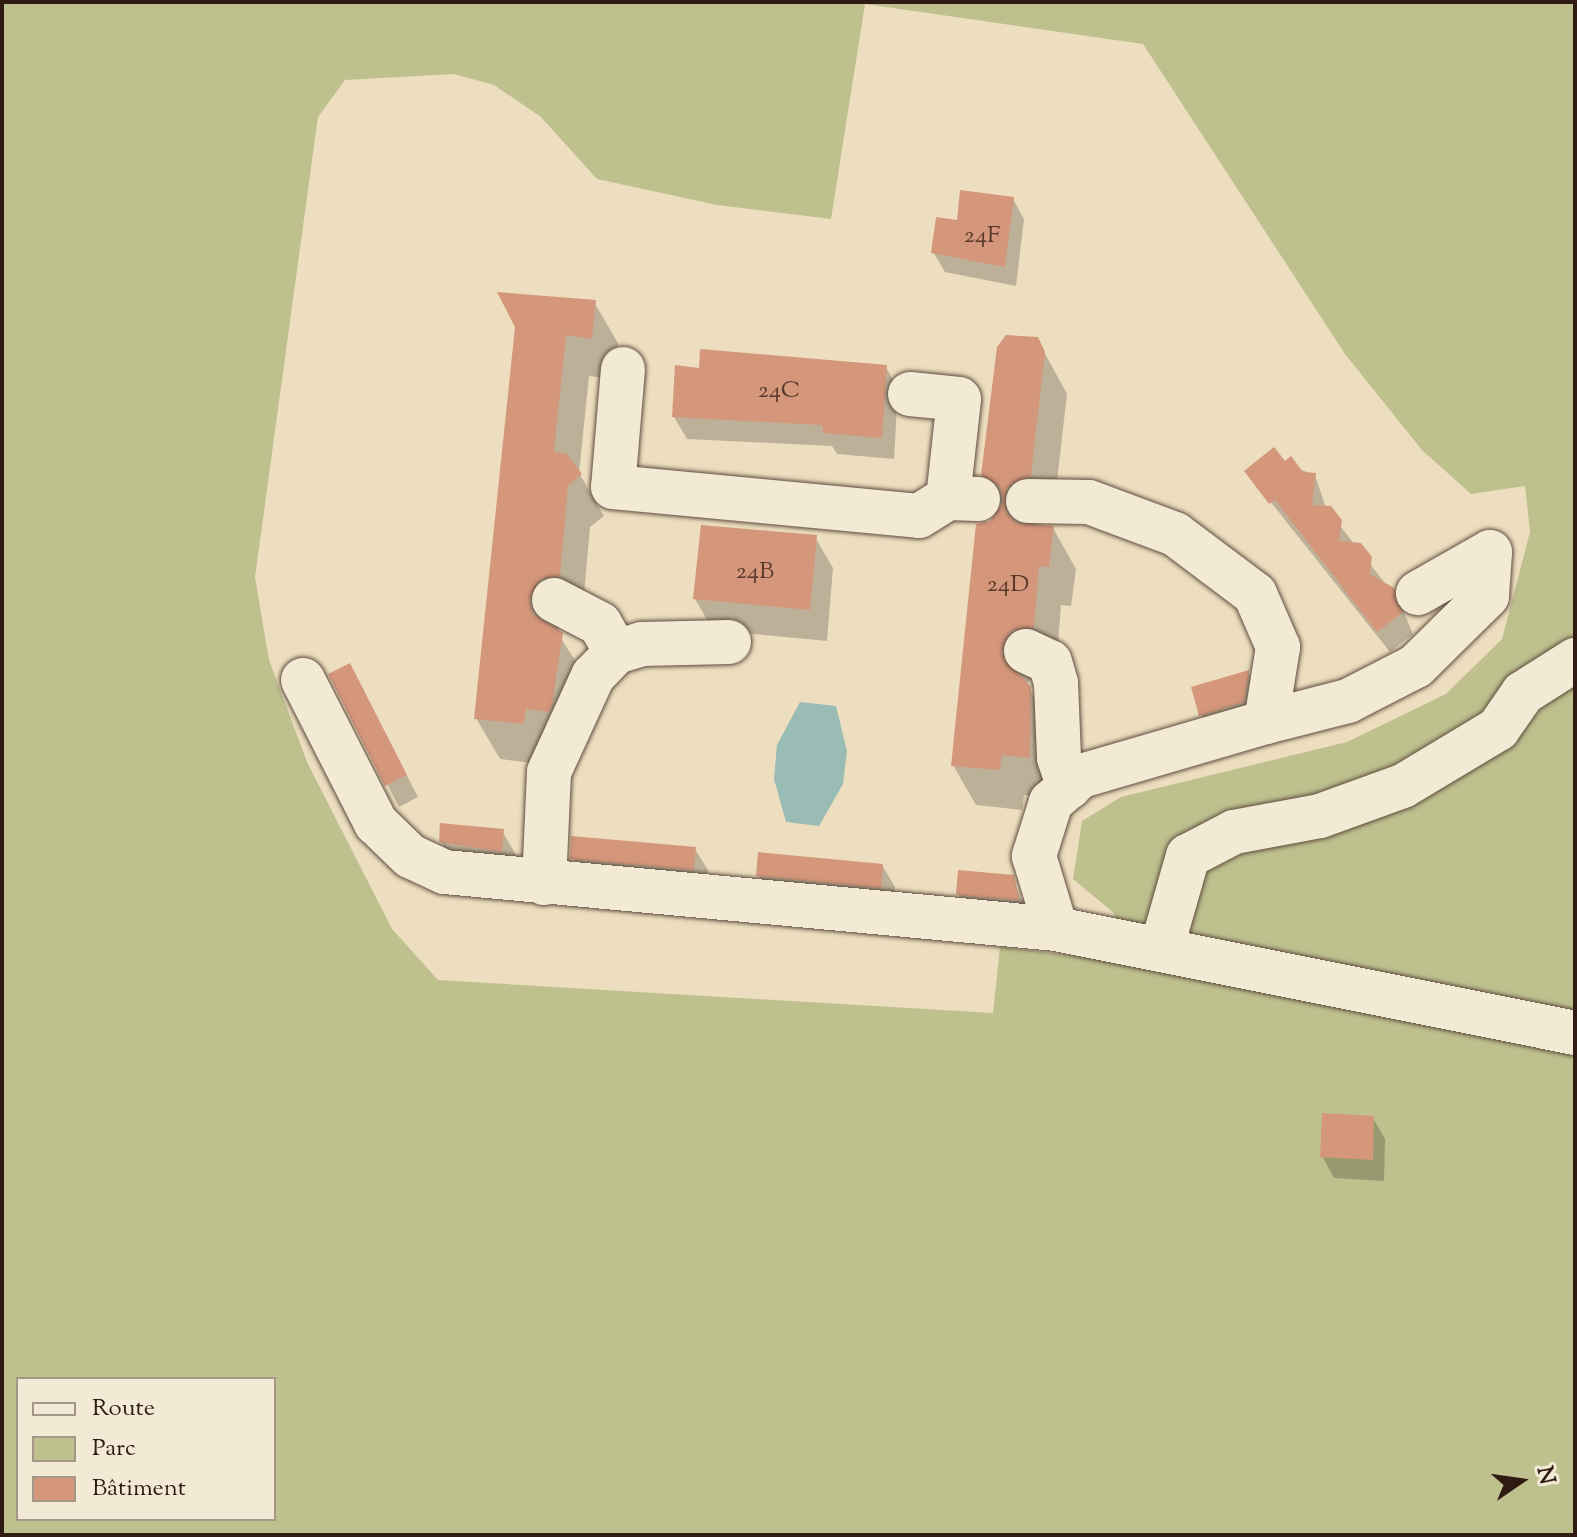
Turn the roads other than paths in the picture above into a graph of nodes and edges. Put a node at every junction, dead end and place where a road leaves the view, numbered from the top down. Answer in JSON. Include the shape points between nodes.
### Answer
{"nodes":[{"id":1,"x":623,"y":369,"type":"dead end"},
{"id":2,"x":910,"y":394,"type":"dead end"},
{"id":3,"x":1028,"y":501,"type":"dead end"},
{"id":4,"x":1418,"y":593,"type":"dead end"},
{"id":5,"x":554,"y":600,"type":"dead end"},
{"id":6,"x":729,"y":642,"type":"dead end"},
{"id":7,"x":1026,"y":651,"type":"dead end"},
{"id":8,"x":616,"y":652,"type":"junction"},
{"id":9,"x":1575,"y":660,"type":"edge"},
{"id":10,"x":303,"y":680,"type":"dead end"},
{"id":11,"x":1266,"y":722,"type":"junction"},
{"id":12,"x":1069,"y":787,"type":"junction"},
{"id":13,"x":544,"y":883,"type":"junction"},
{"id":14,"x":1056,"y":929,"type":"junction"},
{"id":15,"x":1161,"y":950,"type":"junction"},
{"id":16,"x":1575,"y":1033,"type":"edge"}],
"edges":[{"from":1,"to":2,"type":"street","via":[[613,487],[919,516],[963,498],[959,399]]},
{"from":3,"to":11,"type":"street","via":[[1089,502],[1175,534],[1255,594],[1278,647],[1278,685]]},
{"from":4,"to":11,"type":"street","via":[[1490,552],[1487,596],[1416,666],[1348,701]]},
{"from":5,"to":8,"type":"street","via":[[600,624]]},
{"from":6,"to":8,"type":"street"},
{"from":7,"to":12,"type":"street","via":[[1050,662],[1056,683],[1059,758]]},
{"from":8,"to":13,"type":"street","via":[[560,734],[549,772]]},
{"from":9,"to":15,"type":"street","via":[[1523,693],[1498,729],[1403,786],[1320,816],[1234,832],[1188,856]]},
{"from":10,"to":13,"type":"street","via":[[376,823],[410,856],[445,872]]},
{"from":11,"to":12,"type":"street","via":[[1081,776]]},
{"from":12,"to":14,"type":"street","via":[[1035,835],[1034,856]]},
{"from":13,"to":14,"type":"street"},
{"from":14,"to":15,"type":"street"},
{"from":15,"to":16,"type":"street"}]}
